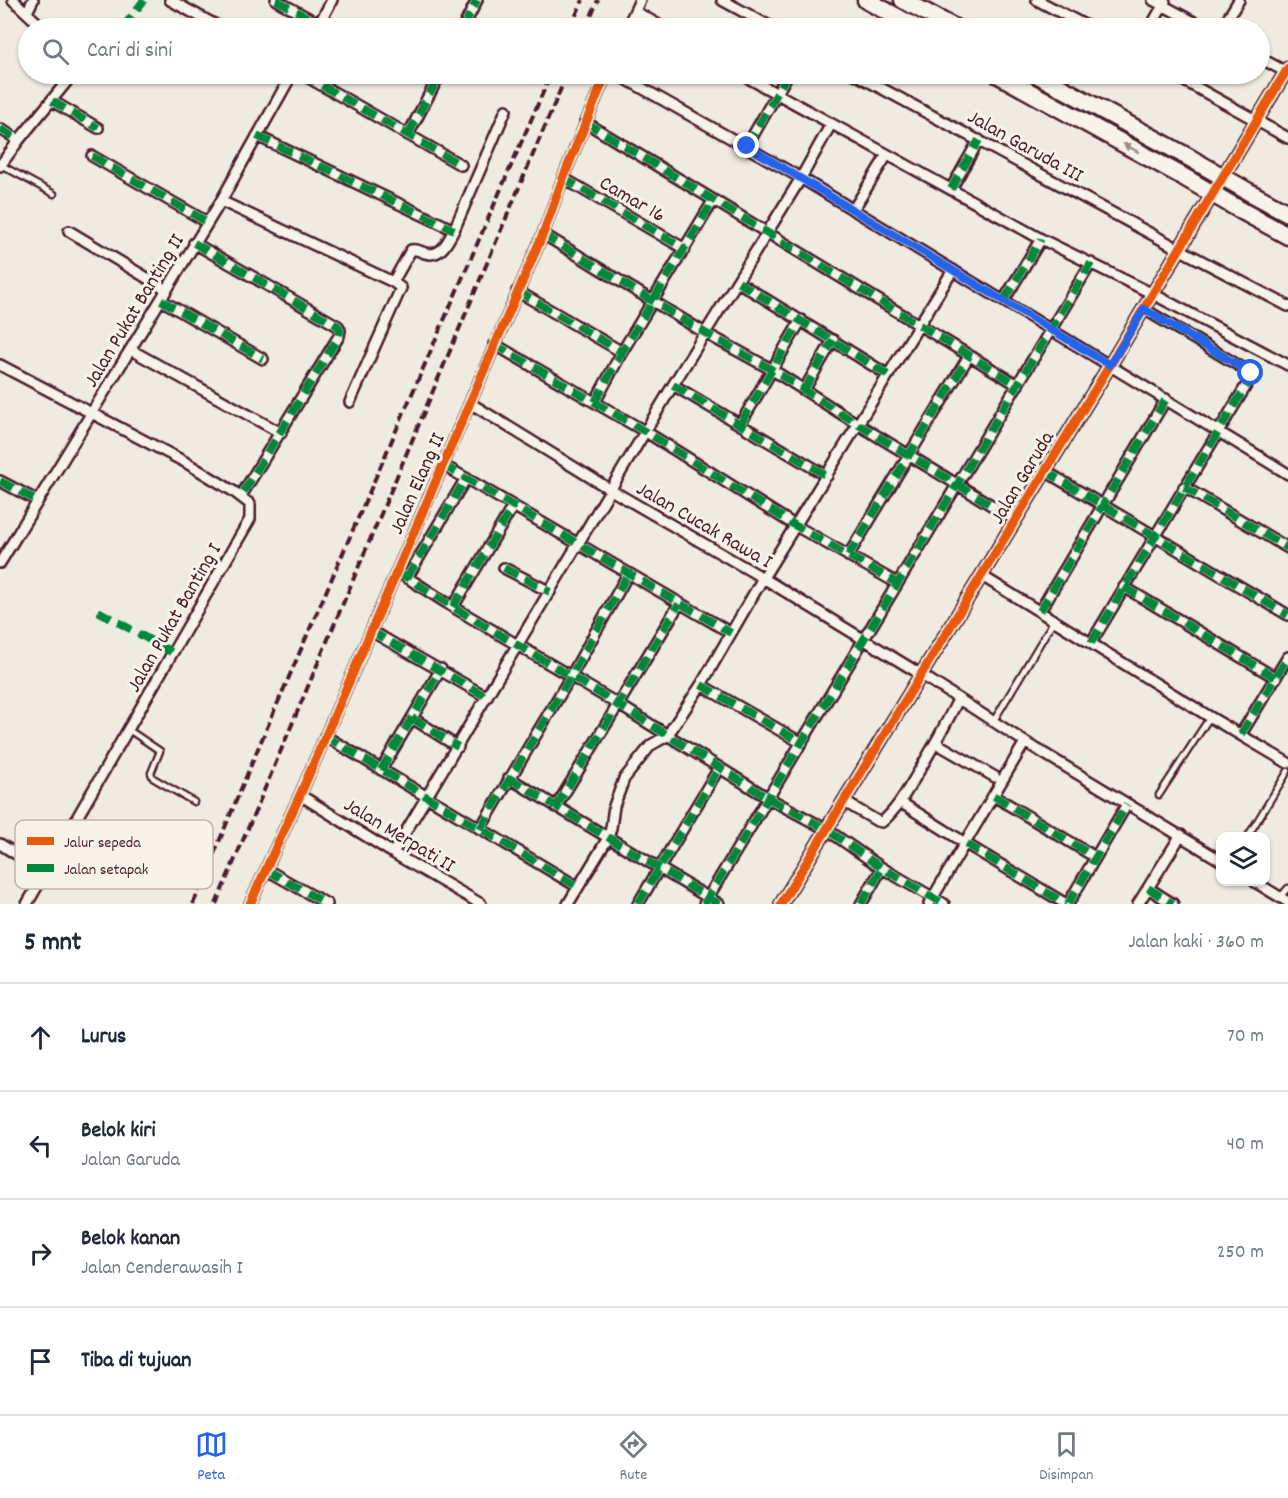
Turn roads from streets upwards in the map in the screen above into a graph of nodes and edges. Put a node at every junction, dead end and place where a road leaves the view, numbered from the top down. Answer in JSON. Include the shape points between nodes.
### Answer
{"nodes":[{"id":1,"x":13,"y":0,"type":"edge"},
{"id":2,"x":33,"y":0,"type":"edge"},
{"id":3,"x":170,"y":0,"type":"edge"},
{"id":4,"x":276,"y":0,"type":"edge"},
{"id":5,"x":332,"y":0,"type":"edge"},
{"id":6,"x":477,"y":0,"type":"edge"},
{"id":7,"x":639,"y":0,"type":"edge"},
{"id":8,"x":722,"y":0,"type":"edge"},
{"id":9,"x":866,"y":0,"type":"edge"},
{"id":10,"x":903,"y":0,"type":"edge"},
{"id":11,"x":1037,"y":0,"type":"edge"},
{"id":12,"x":1153,"y":0,"type":"edge"},
{"id":13,"x":1239,"y":0,"type":"edge"},
{"id":14,"x":1164,"y":3,"type":"edge"},
{"id":15,"x":27,"y":12,"type":"junction"},
{"id":16,"x":636,"y":12,"type":"junction"},
{"id":17,"x":33,"y":18,"type":"edge"},
{"id":18,"x":203,"y":18,"type":"edge"},
{"id":19,"x":305,"y":18,"type":"edge"},
{"id":20,"x":322,"y":18,"type":"edge"},
{"id":21,"x":468,"y":18,"type":"edge"},
{"id":22,"x":633,"y":18,"type":"edge"},
{"id":23,"x":646,"y":18,"type":"edge"},
{"id":24,"x":755,"y":18,"type":"edge"},
{"id":25,"x":899,"y":18,"type":"edge"},
{"id":26,"x":936,"y":18,"type":"edge"},
{"id":27,"x":1071,"y":18,"type":"edge"},
{"id":28,"x":1156,"y":18,"type":"edge"},
{"id":29,"x":1189,"y":18,"type":"edge"},
{"id":30,"x":1228,"y":18,"type":"edge"},
{"id":31,"x":1270,"y":63,"type":"edge"},
{"id":32,"x":1287,"y":71,"type":"edge"},
{"id":33,"x":65,"y":84,"type":"edge"},
{"id":34,"x":287,"y":84,"type":"edge"},
{"id":35,"x":319,"y":84,"type":"edge"},
{"id":36,"x":435,"y":84,"type":"edge"},
{"id":37,"x":602,"y":84,"type":"edge"},
{"id":38,"x":635,"y":84,"type":"edge"},
{"id":39,"x":758,"y":84,"type":"edge"},
{"id":40,"x":782,"y":84,"type":"edge"},
{"id":41,"x":874,"y":84,"type":"edge"},
{"id":42,"x":1015,"y":84,"type":"edge"},
{"id":43,"x":1054,"y":84,"type":"edge"},
{"id":44,"x":1190,"y":84,"type":"edge"},
{"id":45,"x":776,"y":94,"type":"junction"},
{"id":46,"x":52,"y":101,"type":"junction"},
{"id":47,"x":506,"y":110,"type":"dead end"},
{"id":48,"x":1256,"y":120,"type":"junction"},
{"id":49,"x":585,"y":122,"type":"junction"},
{"id":50,"x":831,"y":124,"type":"junction"},
{"id":51,"x":99,"y":128,"type":"dead end"},
{"id":52,"x":0,"y":129,"type":"edge"},
{"id":53,"x":408,"y":135,"type":"junction"},
{"id":54,"x":258,"y":136,"type":"junction"},
{"id":55,"x":1288,"y":138,"type":"edge"},
{"id":56,"x":19,"y":140,"type":"junction"},
{"id":57,"x":980,"y":140,"type":"junction"},
{"id":58,"x":747,"y":146,"type":"junction"},
{"id":59,"x":887,"y":154,"type":"junction"},
{"id":60,"x":92,"y":156,"type":"dead end"},
{"id":61,"x":461,"y":165,"type":"dead end"},
{"id":62,"x":0,"y":166,"type":"edge"},
{"id":63,"x":563,"y":178,"type":"junction"},
{"id":64,"x":801,"y":178,"type":"junction"},
{"id":65,"x":951,"y":189,"type":"junction"},
{"id":66,"x":220,"y":201,"type":"junction"},
{"id":67,"x":713,"y":201,"type":"junction"},
{"id":68,"x":853,"y":210,"type":"junction"},
{"id":69,"x":1288,"y":213,"type":"edge"},
{"id":70,"x":207,"y":222,"type":"junction"},
{"id":71,"x":454,"y":230,"type":"junction"},
{"id":72,"x":69,"y":231,"type":"dead end"},
{"id":73,"x":766,"y":233,"type":"junction"},
{"id":74,"x":543,"y":234,"type":"junction"},
{"id":75,"x":1288,"y":236,"type":"edge"},
{"id":76,"x":1041,"y":239,"type":"junction"},
{"id":77,"x":195,"y":243,"type":"junction"},
{"id":78,"x":685,"y":249,"type":"junction"},
{"id":79,"x":1179,"y":249,"type":"junction"},
{"id":80,"x":1091,"y":263,"type":"junction"},
{"id":81,"x":953,"y":270,"type":"junction"},
{"id":82,"x":393,"y":282,"type":"junction"},
{"id":83,"x":738,"y":282,"type":"junction"},
{"id":84,"x":166,"y":290,"type":"junction"},
{"id":85,"x":517,"y":291,"type":"junction"},
{"id":86,"x":1153,"y":294,"type":"junction"},
{"id":87,"x":161,"y":300,"type":"junction"},
{"id":88,"x":1004,"y":300,"type":"junction"},
{"id":89,"x":652,"y":301,"type":"junction"},
{"id":90,"x":1288,"y":306,"type":"edge"},
{"id":91,"x":1144,"y":309,"type":"junction"},
{"id":92,"x":801,"y":320,"type":"junction"},
{"id":93,"x":919,"y":324,"type":"junction"},
{"id":94,"x":1051,"y":331,"type":"junction"},
{"id":95,"x":705,"y":333,"type":"junction"},
{"id":96,"x":833,"y":340,"type":"junction"},
{"id":97,"x":494,"y":344,"type":"junction"},
{"id":98,"x":131,"y":350,"type":"junction"},
{"id":99,"x":622,"y":352,"type":"junction"},
{"id":100,"x":969,"y":356,"type":"junction"},
{"id":101,"x":263,"y":359,"type":"dead end"},
{"id":102,"x":0,"y":365,"type":"edge"},
{"id":103,"x":1110,"y":365,"type":"junction"},
{"id":104,"x":1288,"y":365,"type":"edge"},
{"id":105,"x":771,"y":369,"type":"junction"},
{"id":106,"x":888,"y":375,"type":"junction"},
{"id":107,"x":673,"y":385,"type":"junction"},
{"id":108,"x":1018,"y":385,"type":"junction"},
{"id":109,"x":804,"y":390,"type":"junction"},
{"id":110,"x":1166,"y":399,"type":"junction"},
{"id":111,"x":350,"y":402,"type":"dead end"},
{"id":112,"x":595,"y":402,"type":"junction"},
{"id":113,"x":470,"y":403,"type":"junction"},
{"id":114,"x":92,"y":412,"type":"junction"},
{"id":115,"x":741,"y":423,"type":"junction"},
{"id":116,"x":859,"y":425,"type":"junction"},
{"id":117,"x":1218,"y":431,"type":"junction"},
{"id":118,"x":646,"y":432,"type":"junction"},
{"id":119,"x":281,"y":433,"type":"junction"},
{"id":120,"x":909,"y":455,"type":"junction"},
{"id":121,"x":444,"y":465,"type":"junction"},
{"id":122,"x":1045,"y":471,"type":"junction"},
{"id":123,"x":1288,"y":474,"type":"edge"},
{"id":124,"x":827,"y":476,"type":"junction"},
{"id":125,"x":466,"y":478,"type":"junction"},
{"id":126,"x":0,"y":481,"type":"edge"},
{"id":127,"x":957,"y":484,"type":"junction"},
{"id":128,"x":1184,"y":488,"type":"junction"},
{"id":129,"x":611,"y":490,"type":"junction"},
{"id":130,"x":241,"y":496,"type":"junction"},
{"id":131,"x":38,"y":501,"type":"junction"},
{"id":132,"x":1103,"y":504,"type":"junction"},
{"id":133,"x":513,"y":506,"type":"junction"},
{"id":134,"x":1016,"y":520,"type":"junction"},
{"id":135,"x":795,"y":526,"type":"junction"},
{"id":136,"x":1155,"y":536,"type":"junction"},
{"id":137,"x":577,"y":543,"type":"junction"},
{"id":138,"x":1288,"y":548,"type":"edge"},
{"id":139,"x":848,"y":555,"type":"junction"},
{"id":140,"x":0,"y":563,"type":"edge"},
{"id":141,"x":504,"y":568,"type":"dead end"},
{"id":142,"x":397,"y":571,"type":"junction"},
{"id":143,"x":628,"y":574,"type":"junction"},
{"id":144,"x":982,"y":576,"type":"junction"},
{"id":145,"x":407,"y":578,"type":"junction"},
{"id":146,"x":763,"y":578,"type":"junction"},
{"id":147,"x":897,"y":583,"type":"junction"},
{"id":148,"x":1124,"y":587,"type":"junction"},
{"id":149,"x":550,"y":592,"type":"junction"},
{"id":150,"x":679,"y":604,"type":"junction"},
{"id":151,"x":453,"y":607,"type":"junction"},
{"id":152,"x":1040,"y":611,"type":"junction"},
{"id":153,"x":1288,"y":615,"type":"edge"},
{"id":154,"x":371,"y":631,"type":"junction"},
{"id":155,"x":731,"y":633,"type":"junction"},
{"id":156,"x":863,"y":641,"type":"junction"},
{"id":157,"x":1091,"y":643,"type":"junction"},
{"id":158,"x":518,"y":646,"type":"junction"},
{"id":159,"x":1288,"y":657,"type":"edge"},
{"id":160,"x":441,"y":669,"type":"junction"},
{"id":161,"x":922,"y":675,"type":"junction"},
{"id":162,"x":571,"y":676,"type":"junction"},
{"id":163,"x":1276,"y":678,"type":"junction"},
{"id":164,"x":701,"y":686,"type":"junction"},
{"id":165,"x":487,"y":697,"type":"junction"},
{"id":166,"x":958,"y":700,"type":"junction"},
{"id":167,"x":616,"y":704,"type":"junction"},
{"id":168,"x":412,"y":718,"type":"junction"},
{"id":169,"x":1241,"y":734,"type":"junction"},
{"id":170,"x":325,"y":736,"type":"junction"},
{"id":171,"x":667,"y":736,"type":"junction"},
{"id":172,"x":1025,"y":742,"type":"junction"},
{"id":173,"x":802,"y":743,"type":"junction"},
{"id":174,"x":936,"y":743,"type":"junction"},
{"id":175,"x":458,"y":747,"type":"junction"},
{"id":176,"x":1288,"y":763,"type":"edge"},
{"id":177,"x":720,"y":768,"type":"junction"},
{"id":178,"x":381,"y":770,"type":"junction"},
{"id":179,"x":995,"y":777,"type":"dead end"},
{"id":180,"x":509,"y":778,"type":"junction"},
{"id":181,"x":300,"y":795,"type":"junction"},
{"id":182,"x":426,"y":796,"type":"junction"},
{"id":183,"x":994,"y":796,"type":"junction"},
{"id":184,"x":768,"y":798,"type":"junction"},
{"id":185,"x":843,"y":801,"type":"junction"},
{"id":186,"x":900,"y":802,"type":"junction"},
{"id":187,"x":1127,"y":804,"type":"junction"},
{"id":188,"x":556,"y":807,"type":"junction"},
{"id":189,"x":77,"y":820,"type":"edge"},
{"id":190,"x":480,"y":829,"type":"junction"},
{"id":191,"x":826,"y":829,"type":"junction"},
{"id":192,"x":1181,"y":835,"type":"junction"},
{"id":193,"x":608,"y":838,"type":"junction"},
{"id":194,"x":962,"y":841,"type":"junction"},
{"id":195,"x":0,"y":844,"type":"edge"},
{"id":196,"x":15,"y":853,"type":"edge"},
{"id":197,"x":393,"y":853,"type":"junction"},
{"id":198,"x":1095,"y":857,"type":"junction"},
{"id":199,"x":1216,"y":857,"type":"edge"},
{"id":200,"x":660,"y":868,"type":"junction"},
{"id":201,"x":882,"y":868,"type":"junction"},
{"id":202,"x":267,"y":870,"type":"junction"},
{"id":203,"x":1261,"y":886,"type":"edge"},
{"id":204,"x":578,"y":887,"type":"junction"},
{"id":205,"x":1148,"y":888,"type":"junction"},
{"id":206,"x":36,"y":889,"type":"edge"},
{"id":207,"x":1284,"y":900,"type":"edge"},
{"id":208,"x":706,"y":901,"type":"edge"},
{"id":209,"x":931,"y":901,"type":"edge"},
{"id":210,"x":27,"y":904,"type":"edge"},
{"id":211,"x":250,"y":904,"type":"edge"},
{"id":212,"x":327,"y":904,"type":"edge"},
{"id":213,"x":482,"y":904,"type":"edge"},
{"id":214,"x":568,"y":904,"type":"edge"},
{"id":215,"x":638,"y":904,"type":"edge"},
{"id":216,"x":719,"y":904,"type":"edge"},
{"id":217,"x":781,"y":904,"type":"edge"},
{"id":218,"x":861,"y":904,"type":"edge"},
{"id":219,"x":944,"y":904,"type":"edge"},
{"id":220,"x":1067,"y":904,"type":"edge"},
{"id":221,"x":1138,"y":904,"type":"edge"},
{"id":222,"x":1173,"y":904,"type":"edge"}],
"edges":[{"from":1,"to":15,"type":"street"},
{"from":2,"to":15,"type":"street"},
{"from":3,"to":18,"type":"street"},
{"from":4,"to":19,"type":"street"},
{"from":5,"to":20,"type":"street"},
{"from":6,"to":21,"type":"street"},
{"from":7,"to":16,"type":"street"},
{"from":8,"to":24,"type":"street"},
{"from":9,"to":25,"type":"highway"},
{"from":10,"to":26,"type":"highway"},
{"from":11,"to":27,"type":"street"},
{"from":12,"to":14,"type":"street"},
{"from":13,"to":30,"type":"street"},
{"from":14,"to":28,"type":"street"},
{"from":14,"to":29,"type":"street"},
{"from":15,"to":17,"type":"street"},
{"from":16,"to":22,"type":"street"},
{"from":16,"to":23,"type":"street"},
{"from":31,"to":32,"type":"street"},
{"from":32,"to":48,"type":"street","name":"Jalan Garuda"},
{"from":33,"to":46,"type":"street"},
{"from":34,"to":54,"type":"street","name":"Jalan Pukat Banting II"},
{"from":35,"to":53,"type":"street"},
{"from":36,"to":53,"type":"street"},
{"from":37,"to":49,"type":"street","name":"Jalan Elang II"},
{"from":38,"to":58,"type":"street"},
{"from":39,"to":45,"type":"street"},
{"from":40,"to":45,"type":"street"},
{"from":41,"to":57,"type":"street","name":"Jalan Garuda III"},
{"from":75,"to":42,"type":"highway","one_way":true,"bridge":true},
{"from":43,"to":69,"type":"highway","bridge":true},
{"from":44,"to":48,"type":"street"},
{"from":45,"to":50,"type":"street"},
{"from":45,"to":58,"type":"street"},
{"from":46,"to":51,"type":"street"},
{"from":46,"to":56,"type":"street"},
{"from":47,"to":71,"type":"street"},
{"from":48,"to":55,"type":"street"},
{"from":48,"to":79,"type":"street","name":"Jalan Garuda"},
{"from":49,"to":63,"type":"street","name":"Jalan Elang II"},
{"from":49,"to":67,"type":"street"},
{"from":50,"to":59,"type":"street"},
{"from":50,"to":64,"type":"street"},
{"from":52,"to":56,"type":"street"},
{"from":53,"to":61,"type":"street"},
{"from":54,"to":66,"type":"street","name":"Jalan Pukat Banting II"},
{"from":54,"to":71,"type":"street"},
{"from":56,"to":62,"type":"street"},
{"from":57,"to":65,"type":"street"},
{"from":57,"to":79,"type":"street","name":"Jalan Garuda III"},
{"from":58,"to":64,"type":"street"},
{"from":59,"to":65,"type":"street"},
{"from":59,"to":68,"type":"street"},
{"from":60,"to":70,"type":"street"},
{"from":63,"to":74,"type":"street","name":"Jalan Elang II"},
{"from":63,"to":78,"type":"street","name":"Camar 16"},
{"from":64,"to":68,"type":"street"},
{"from":64,"to":73,"type":"street"},
{"from":65,"to":76,"type":"street"},
{"from":66,"to":70,"type":"street","name":"Jalan Pukat Banting II"},
{"from":66,"to":82,"type":"street"},
{"from":67,"to":73,"type":"street"},
{"from":67,"to":78,"type":"street"},
{"from":68,"to":81,"type":"street"},
{"from":70,"to":77,"type":"street","name":"Jalan Pukat Banting II"},
{"from":71,"to":82,"type":"street","via":[[437,254],[411,250]]},
{"from":72,"to":84,"type":"street"},
{"from":73,"to":83,"type":"street"},
{"from":73,"to":93,"type":"street"},
{"from":74,"to":85,"type":"street","name":"Jalan Elang II"},
{"from":74,"to":89,"type":"street"},
{"from":76,"to":80,"type":"street"},
{"from":76,"to":88,"type":"street"},
{"from":77,"to":84,"type":"street","name":"Jalan Pukat Banting II"},
{"from":77,"to":119,"type":"street","via":[[340,330]]},
{"from":78,"to":89,"type":"street"},
{"from":79,"to":86,"type":"street","name":"Jalan Garuda"},
{"from":79,"to":90,"type":"street"},
{"from":80,"to":86,"type":"street"},
{"from":80,"to":94,"type":"street"},
{"from":81,"to":88,"type":"street"},
{"from":81,"to":93,"type":"street"},
{"from":82,"to":111,"type":"street","via":[[401,289]]},
{"from":83,"to":92,"type":"street"},
{"from":83,"to":95,"type":"street"},
{"from":84,"to":87,"type":"street","name":"Jalan Pukat Banting II"},
{"from":85,"to":97,"type":"street","name":"Jalan Elang II"},
{"from":85,"to":99,"type":"street"},
{"from":86,"to":91,"type":"street","name":"Jalan Garuda"},
{"from":86,"to":104,"type":"street"},
{"from":87,"to":98,"type":"street","name":"Jalan Pukat Banting II"},
{"from":87,"to":101,"type":"street"},
{"from":88,"to":94,"type":"street"},
{"from":89,"to":95,"type":"street"},
{"from":89,"to":99,"type":"street"},
{"from":91,"to":103,"type":"street","name":"Jalan Garuda"},
{"from":91,"to":117,"type":"street","via":[[1252,374]]},
{"from":92,"to":96,"type":"street"},
{"from":92,"to":105,"type":"street"},
{"from":93,"to":100,"type":"street"},
{"from":93,"to":106,"type":"street"},
{"from":94,"to":103,"type":"street"},
{"from":94,"to":108,"type":"street"},
{"from":95,"to":105,"type":"street"},
{"from":95,"to":107,"type":"street"},
{"from":96,"to":106,"type":"street"},
{"from":96,"to":109,"type":"street"},
{"from":97,"to":112,"type":"street"},
{"from":97,"to":113,"type":"street","name":"Jalan Elang II"},
{"from":98,"to":114,"type":"street","name":"Jalan Pukat Banting II"},
{"from":98,"to":119,"type":"street"},
{"from":99,"to":112,"type":"street"},
{"from":100,"to":108,"type":"street"},
{"from":100,"to":120,"type":"street"},
{"from":102,"to":114,"type":"street"},
{"from":103,"to":110,"type":"street"},
{"from":103,"to":122,"type":"street","name":"Jalan Garuda"},
{"from":105,"to":109,"type":"street"},
{"from":105,"to":115,"type":"street"},
{"from":106,"to":116,"type":"street"},
{"from":107,"to":115,"type":"street"},
{"from":107,"to":118,"type":"street"},
{"from":108,"to":127,"type":"street"},
{"from":109,"to":116,"type":"street"},
{"from":110,"to":117,"type":"street"},
{"from":110,"to":132,"type":"street"},
{"from":112,"to":118,"type":"street"},
{"from":113,"to":121,"type":"street","name":"Jalan Elang II"},
{"from":113,"to":129,"type":"street","name":"Jalan Cucak Rawa I"},
{"from":114,"to":130,"type":"street"},
{"from":114,"to":131,"type":"street","name":"Jalan Pukat Banting II"},
{"from":115,"to":124,"type":"street"},
{"from":116,"to":120,"type":"street"},
{"from":116,"to":124,"type":"street"},
{"from":117,"to":123,"type":"street"},
{"from":117,"to":128,"type":"street"},
{"from":118,"to":129,"type":"street"},
{"from":118,"to":135,"type":"street"},
{"from":119,"to":130,"type":"street"},
{"from":120,"to":127,"type":"street"},
{"from":120,"to":139,"type":"street"},
{"from":121,"to":125,"type":"street"},
{"from":121,"to":142,"type":"street","name":"Jalan Elang II"},
{"from":122,"to":132,"type":"street"},
{"from":122,"to":134,"type":"street","name":"Jalan Garuda"},
{"from":124,"to":135,"type":"street"},
{"from":125,"to":133,"type":"street"},
{"from":125,"to":145,"type":"street"},
{"from":126,"to":131,"type":"street"},
{"from":127,"to":134,"type":"street"},
{"from":127,"to":147,"type":"street"},
{"from":128,"to":136,"type":"street"},
{"from":128,"to":138,"type":"street"},
{"from":129,"to":137,"type":"street"},
{"from":129,"to":146,"type":"street","name":"Jalan Cucak Rawa I"},
{"from":130,"to":189,"type":"street","name":"Jalan Pukat Banting I","via":[[250,504],[250,519]]},
{"from":131,"to":140,"type":"street","name":"Jalan Pukat Banting II"},
{"from":132,"to":136,"type":"street"},
{"from":132,"to":152,"type":"street"},
{"from":133,"to":137,"type":"street"},
{"from":133,"to":151,"type":"street"},
{"from":134,"to":144,"type":"street","name":"Jalan Garuda"},
{"from":135,"to":139,"type":"street"},
{"from":135,"to":146,"type":"street"},
{"from":136,"to":148,"type":"street"},
{"from":136,"to":153,"type":"street"},
{"from":137,"to":143,"type":"street"},
{"from":137,"to":149,"type":"street"},
{"from":139,"to":147,"type":"street"},
{"from":141,"to":149,"type":"street"},
{"from":142,"to":145,"type":"street"},
{"from":142,"to":154,"type":"street","name":"Jalan Elang II"},
{"from":143,"to":150,"type":"street"},
{"from":143,"to":162,"type":"street"},
{"from":144,"to":152,"type":"street"},
{"from":144,"to":161,"type":"street","name":"Jalan Garuda"},
{"from":145,"to":151,"type":"street"},
{"from":146,"to":155,"type":"street"},
{"from":146,"to":156,"type":"street","name":"Jalan Cucak Rawa I"},
{"from":147,"to":156,"type":"street"},
{"from":148,"to":157,"type":"street"},
{"from":148,"to":163,"type":"street"},
{"from":149,"to":158,"type":"street"},
{"from":150,"to":155,"type":"street"},
{"from":150,"to":167,"type":"street"},
{"from":151,"to":158,"type":"street"},
{"from":152,"to":157,"type":"street"},
{"from":154,"to":160,"type":"street"},
{"from":154,"to":170,"type":"street","name":"Jalan Elang II"},
{"from":155,"to":164,"type":"street"},
{"from":156,"to":161,"type":"street","name":"Jalan Cucak Rawa I"},
{"from":156,"to":173,"type":"street"},
{"from":157,"to":169,"type":"street"},
{"from":158,"to":162,"type":"street"},
{"from":158,"to":165,"type":"street"},
{"from":159,"to":163,"type":"street"},
{"from":160,"to":165,"type":"street"},
{"from":160,"to":168,"type":"street"},
{"from":161,"to":166,"type":"street","name":"Jalan Cucak Rawa I"},
{"from":161,"to":185,"type":"street","name":"Jalan Garuda"},
{"from":162,"to":167,"type":"street"},
{"from":162,"to":180,"type":"street"},
{"from":163,"to":169,"type":"street"},
{"from":164,"to":171,"type":"street"},
{"from":164,"to":173,"type":"street"},
{"from":165,"to":175,"type":"street"},
{"from":166,"to":172,"type":"street","name":"Jalan Cucak Rawa I"},
{"from":166,"to":174,"type":"street"},
{"from":167,"to":171,"type":"street"},
{"from":167,"to":188,"type":"street"},
{"from":168,"to":175,"type":"street"},
{"from":168,"to":178,"type":"street"},
{"from":169,"to":176,"type":"street"},
{"from":170,"to":178,"type":"street"},
{"from":170,"to":181,"type":"street","name":"Jalan Elang II"},
{"from":171,"to":177,"type":"street"},
{"from":171,"to":193,"type":"street","via":[[651,745],[624,779]]},
{"from":172,"to":183,"type":"street"},
{"from":172,"to":187,"type":"street","name":"Jalan Cucak Rawa I"},
{"from":173,"to":184,"type":"street"},
{"from":174,"to":179,"type":"street"},
{"from":174,"to":186,"type":"street"},
{"from":175,"to":182,"type":"street"},
{"from":177,"to":184,"type":"street"},
{"from":177,"to":200,"type":"street"},
{"from":178,"to":182,"type":"street"},
{"from":180,"to":188,"type":"street"},
{"from":180,"to":190,"type":"street"},
{"from":181,"to":197,"type":"street","name":"Jalan Merpati II"},
{"from":181,"to":202,"type":"street","name":"Jalan Elang II"},
{"from":182,"to":190,"type":"street"},
{"from":182,"to":197,"type":"street"},
{"from":183,"to":194,"type":"street"},
{"from":183,"to":198,"type":"street"},
{"from":184,"to":191,"type":"street"},
{"from":184,"to":208,"type":"street"},
{"from":185,"to":186,"type":"street","via":[[882,822]]},
{"from":185,"to":191,"type":"street","name":"Jalan Garuda"},
{"from":186,"to":194,"type":"street"},
{"from":187,"to":192,"type":"street","name":"Jalan Cucak Rawa I"},
{"from":187,"to":198,"type":"street"},
{"from":188,"to":193,"type":"street"},
{"from":190,"to":204,"type":"street"},
{"from":191,"to":201,"type":"street"},
{"from":191,"to":217,"type":"street","name":"Jalan Garuda"},
{"from":192,"to":199,"type":"street","name":"Jalan Cucak Rawa I"},
{"from":192,"to":205,"type":"street"},
{"from":193,"to":200,"type":"street"},
{"from":193,"to":204,"type":"street"},
{"from":194,"to":209,"type":"street"},
{"from":194,"to":220,"type":"street"},
{"from":195,"to":196,"type":"street"},
{"from":197,"to":213,"type":"street","name":"Jalan Merpati II"},
{"from":198,"to":220,"type":"street"},
{"from":200,"to":208,"type":"street"},
{"from":200,"to":215,"type":"street"},
{"from":201,"to":209,"type":"street"},
{"from":201,"to":218,"type":"street"},
{"from":202,"to":211,"type":"street","name":"Jalan Elang II"},
{"from":202,"to":212,"type":"street"},
{"from":203,"to":207,"type":"street"},
{"from":204,"to":214,"type":"street"},
{"from":205,"to":221,"type":"street"},
{"from":205,"to":222,"type":"street"},
{"from":206,"to":210,"type":"street","name":"Jalan Pukat Banting I"},
{"from":208,"to":216,"type":"street"},
{"from":209,"to":219,"type":"street"}]}
